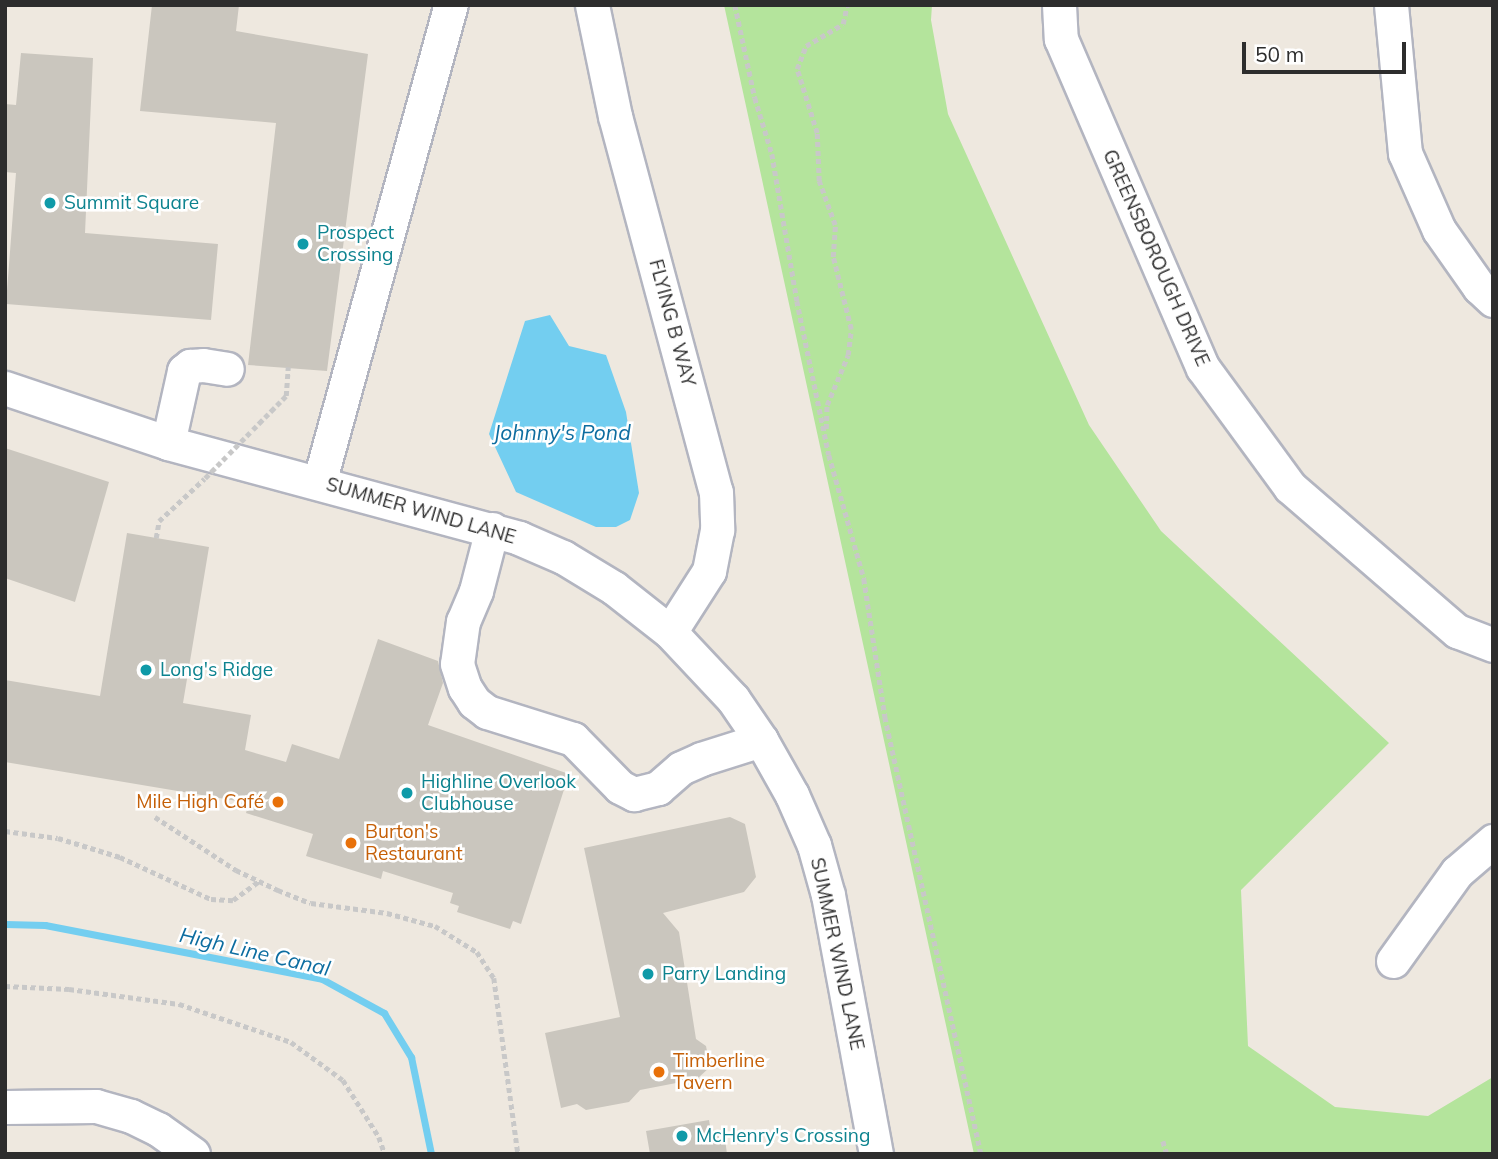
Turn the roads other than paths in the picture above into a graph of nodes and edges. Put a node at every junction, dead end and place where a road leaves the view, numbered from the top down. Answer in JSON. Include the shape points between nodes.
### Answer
{"nodes":[{"id":1,"x":451,"y":5,"type":"edge"},
{"id":2,"x":592,"y":5,"type":"edge"},
{"id":3,"x":1059,"y":5,"type":"edge"},
{"id":4,"x":1391,"y":5,"type":"edge"},
{"id":5,"x":1493,"y":300,"type":"edge"},
{"id":6,"x":227,"y":369,"type":"dead end"},
{"id":7,"x":5,"y":388,"type":"edge"},
{"id":8,"x":168,"y":443,"type":"junction"},
{"id":9,"x":319,"y":483,"type":"junction"},
{"id":10,"x":492,"y":529,"type":"junction"},
{"id":11,"x":670,"y":632,"type":"junction"},
{"id":12,"x":1493,"y":646,"type":"edge"},
{"id":13,"x":761,"y":740,"type":"junction"},
{"id":14,"x":1493,"y":841,"type":"edge"},
{"id":15,"x":1393,"y":961,"type":"dead end"},
{"id":16,"x":5,"y":1107,"type":"edge"},
{"id":17,"x":193,"y":1154,"type":"edge"},
{"id":18,"x":876,"y":1154,"type":"edge"}],
"edges":[{"from":1,"to":9,"type":"street"},
{"from":2,"to":11,"type":"street","name":"FLYING B WAY","via":[[615,116],[716,492],[717,530],[709,571]]},
{"from":3,"to":12,"type":"street","name":"GREENSBOROUGH DRIVE","via":[[1061,39],[1203,368],[1290,487],[1458,631]]},
{"from":4,"to":5,"type":"street","via":[[1405,153],[1439,230]]},
{"from":6,"to":8,"type":"street","via":[[203,365],[184,371]]},
{"from":7,"to":8,"type":"street","name":"SUMMER WIND LANE"},
{"from":8,"to":9,"type":"street","name":"SUMMER WIND LANE"},
{"from":9,"to":10,"type":"street","name":"SUMMER WIND LANE"},
{"from":10,"to":11,"type":"street","name":"SUMMER WIND LANE","via":[[563,557],[614,588]]},
{"from":10,"to":13,"type":"street","via":[[457,654],[459,676],[480,707],[573,739],[620,787],[634,794],[659,788],[681,768]]},
{"from":11,"to":13,"type":"street","name":"SUMMER WIND LANE","via":[[733,699]]},
{"from":13,"to":18,"type":"street","name":"SUMMER WIND LANE","via":[[814,845],[828,895]]},
{"from":14,"to":15,"type":"street","via":[[1457,872]]},
{"from":16,"to":17,"type":"street","via":[[96,1106],[158,1129]]}]}
